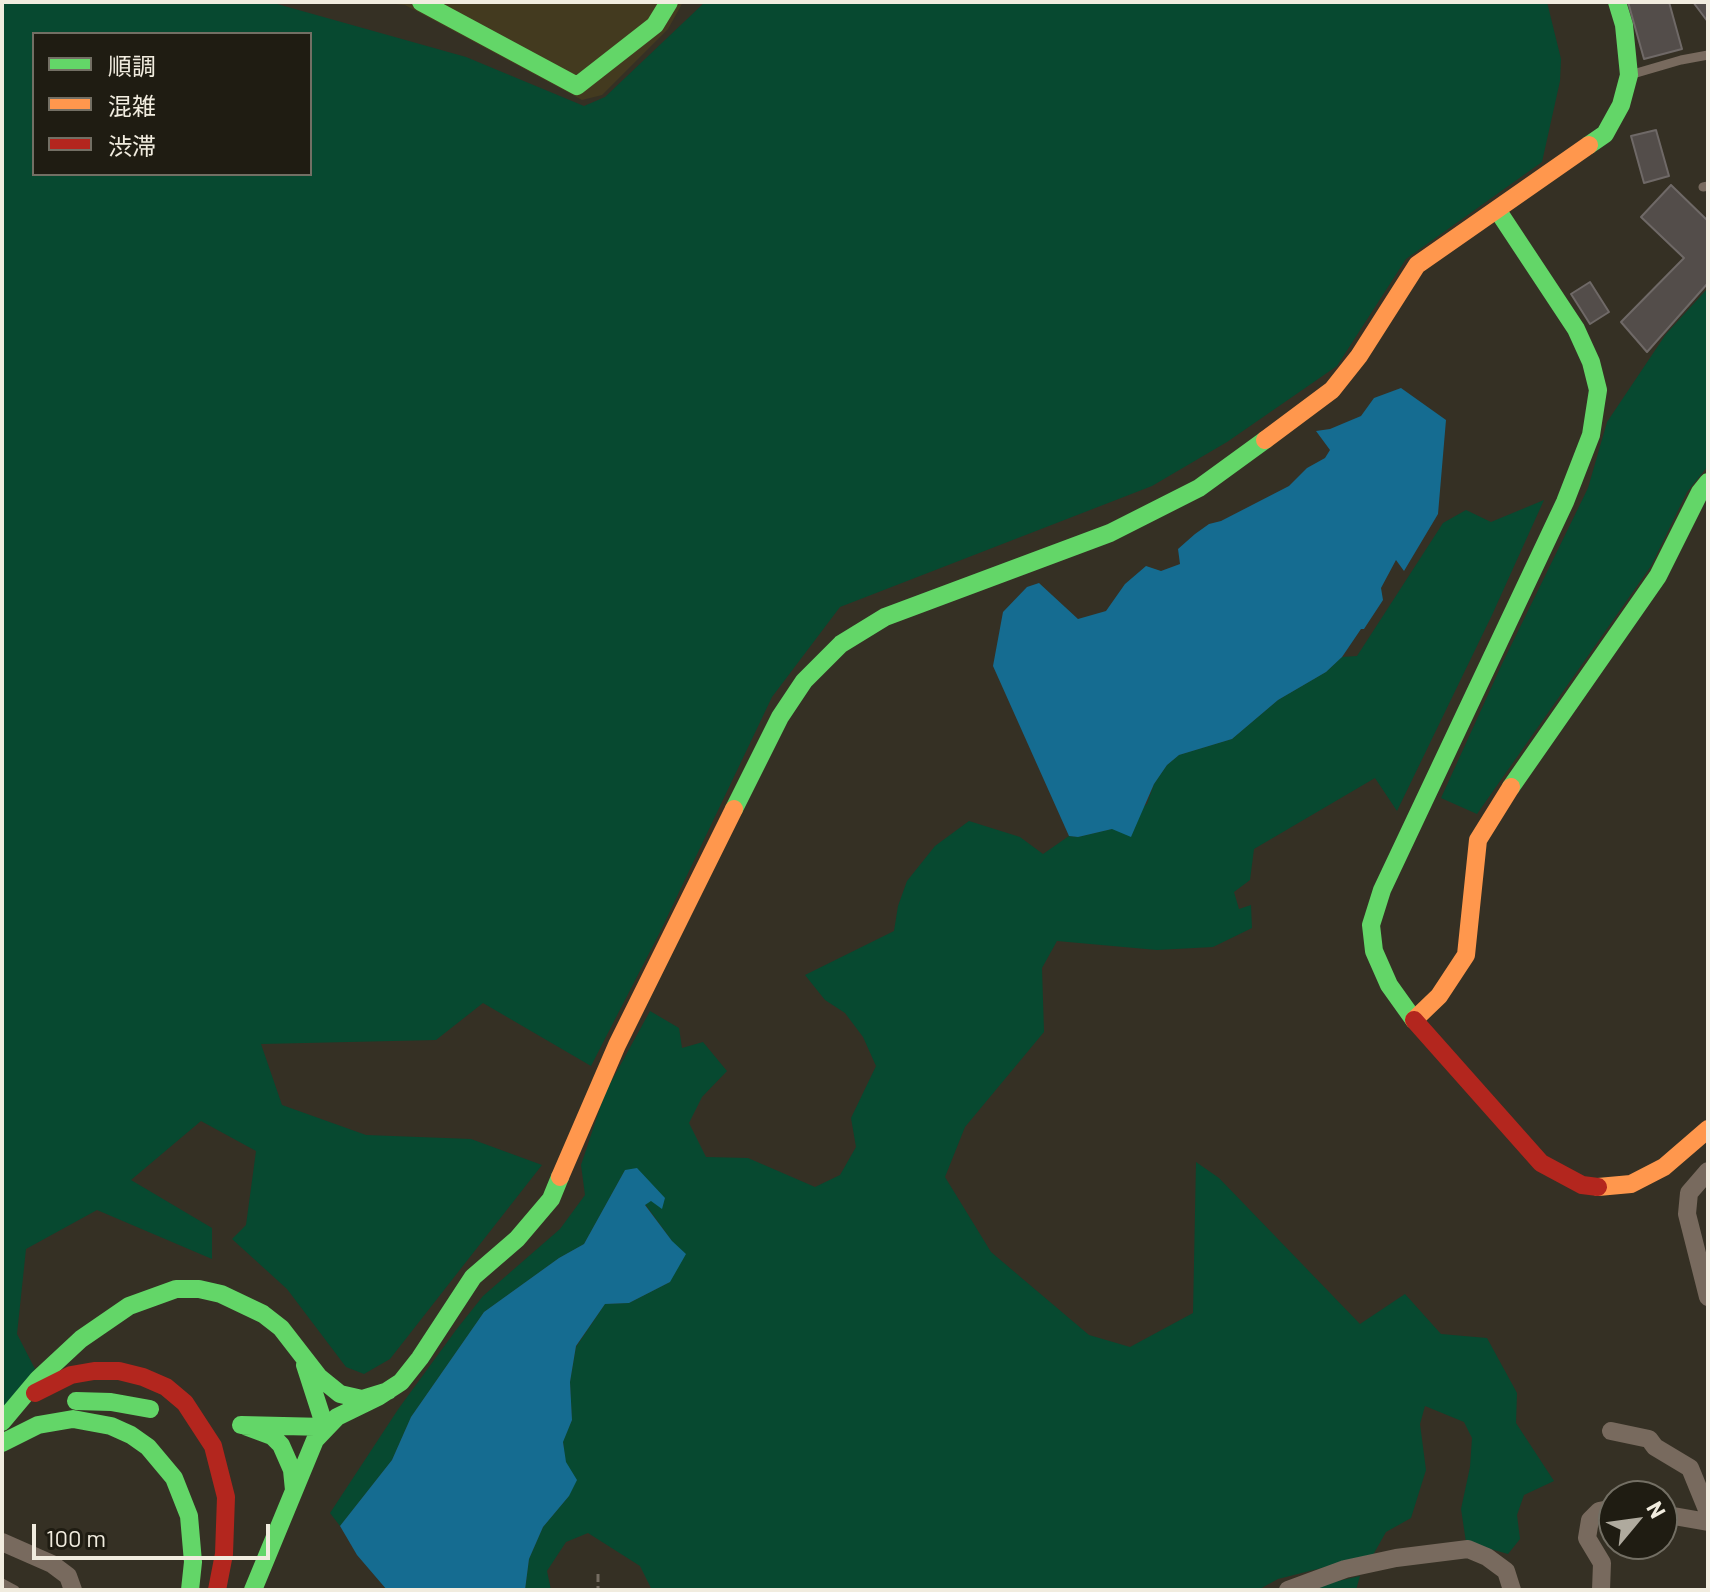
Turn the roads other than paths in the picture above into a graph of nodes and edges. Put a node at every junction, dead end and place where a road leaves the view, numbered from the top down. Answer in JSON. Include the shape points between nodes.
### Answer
{"nodes":[{"id":1,"x":421,"y":2,"type":"edge"},
{"id":2,"x":669,"y":2,"type":"edge"},
{"id":3,"x":1617,"y":2,"type":"edge"},
{"id":4,"x":1708,"y":55,"type":"edge"},
{"id":5,"x":1629,"y":75,"type":"junction"},
{"id":6,"x":1498,"y":211,"type":"junction"},
{"id":7,"x":1708,"y":482,"type":"edge"},
{"id":8,"x":1414,"y":1020,"type":"junction"},
{"id":9,"x":1708,"y":1129,"type":"edge"},
{"id":10,"x":1708,"y":1171,"type":"edge"},
{"id":11,"x":1708,"y":1297,"type":"edge"},
{"id":12,"x":297,"y":1347,"type":"junction"},
{"id":13,"x":388,"y":1391,"type":"junction"},
{"id":14,"x":150,"y":1409,"type":"dead end"},
{"id":15,"x":2,"y":1422,"type":"edge"},
{"id":16,"x":325,"y":1427,"type":"junction"},
{"id":17,"x":1611,"y":1431,"type":"dead end"},
{"id":18,"x":2,"y":1441,"type":"edge"},
{"id":19,"x":294,"y":1490,"type":"junction"},
{"id":20,"x":1598,"y":1512,"type":"edge"},
{"id":21,"x":1708,"y":1512,"type":"edge"},
{"id":22,"x":1678,"y":1517,"type":"edge"},
{"id":23,"x":1708,"y":1522,"type":"edge"},
{"id":24,"x":2,"y":1542,"type":"edge"},
{"id":25,"x":1598,"y":1556,"type":"edge"},
{"id":26,"x":1600,"y":1560,"type":"edge"},
{"id":27,"x":2,"y":1583,"type":"edge"},
{"id":28,"x":15,"y":1590,"type":"edge"},
{"id":29,"x":73,"y":1590,"type":"edge"},
{"id":30,"x":190,"y":1590,"type":"edge"},
{"id":31,"x":217,"y":1590,"type":"edge"},
{"id":32,"x":253,"y":1590,"type":"edge"},
{"id":33,"x":1288,"y":1590,"type":"edge"},
{"id":34,"x":1512,"y":1590,"type":"edge"},
{"id":35,"x":1601,"y":1590,"type":"edge"}],
"edges":[{"from":1,"to":2,"type":"main road","via":[[577,86],[655,25]]},
{"from":3,"to":5,"type":"main road"},
{"from":4,"to":5,"type":"lane"},
{"from":5,"to":6,"type":"main road","via":[[1605,134]]},
{"from":6,"to":8,"type":"main road","via":[[1576,329],[1598,390],[1591,435],[1565,502],[1382,890],[1371,925],[1374,951],[1389,985]]},
{"from":6,"to":13,"type":"main road","via":[[1417,265],[1332,390],[1199,488],[1110,533],[885,617],[841,644],[804,681],[780,717],[617,1045],[551,1199],[517,1239],[473,1277],[410,1371]]},
{"from":7,"to":8,"type":"main road","via":[[1658,576],[1492,814],[1478,840],[1466,955],[1439,996]]},
{"from":8,"to":9,"type":"main road","via":[[1541,1163],[1582,1185],[1631,1184],[1664,1167]]},
{"from":10,"to":11,"type":"street","via":[[1689,1193],[1687,1214]]},
{"from":12,"to":13,"type":"main road","via":[[319,1377],[340,1394],[362,1399]]},
{"from":12,"to":15,"type":"main road","via":[[281,1328],[244,1303],[199,1289],[164,1292],[129,1306],[81,1339]]},
{"from":12,"to":16,"type":"main road"},
{"from":13,"to":16,"type":"main road"},
{"from":14,"to":18,"type":"main road","via":[[69,1401],[36,1414]]},
{"from":15,"to":31,"type":"main road","via":[[28,1398],[71,1375],[119,1371],[166,1387],[185,1403],[217,1457],[226,1497]]},
{"from":16,"to":19,"type":"main road"},
{"from":16,"to":19,"type":"main road","via":[[241,1425],[272,1436],[281,1445]]},
{"from":17,"to":21,"type":"street","via":[[1649,1439],[1690,1468]]},
{"from":18,"to":30,"type":"main road","via":[[38,1425],[73,1419],[111,1426],[148,1447],[174,1478],[189,1516]]},
{"from":19,"to":32,"type":"main road"},
{"from":20,"to":25,"type":"street","via":[[1590,1520],[1587,1538]]},
{"from":22,"to":23,"type":"street"},
{"from":24,"to":29,"type":"street","via":[[52,1564],[68,1576]]},
{"from":26,"to":35,"type":"street"},
{"from":27,"to":28,"type":"lane"},
{"from":33,"to":34,"type":"street","via":[[1345,1569],[1468,1549],[1506,1571]]}]}
